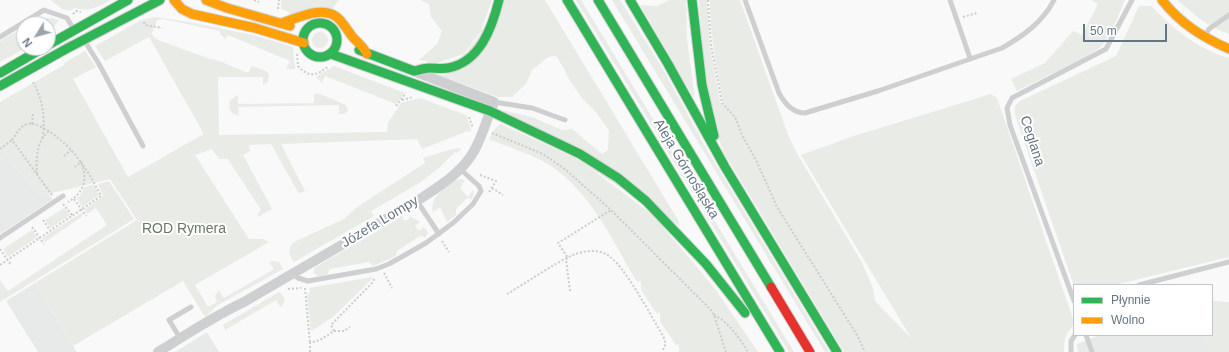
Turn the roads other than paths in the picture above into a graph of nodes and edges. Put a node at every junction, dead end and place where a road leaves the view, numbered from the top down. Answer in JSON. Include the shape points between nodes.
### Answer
{"nodes":[{"id":1,"x":128,"y":0,"type":"edge"},
{"id":2,"x":160,"y":0,"type":"edge"},
{"id":3,"x":174,"y":0,"type":"edge"},
{"id":4,"x":206,"y":0,"type":"edge"},
{"id":5,"x":499,"y":0,"type":"edge"},
{"id":6,"x":567,"y":0,"type":"edge"},
{"id":7,"x":598,"y":0,"type":"edge"},
{"id":8,"x":630,"y":0,"type":"edge"},
{"id":9,"x":692,"y":0,"type":"edge"},
{"id":10,"x":745,"y":0,"type":"edge"},
{"id":11,"x":950,"y":0,"type":"edge"},
{"id":12,"x":1054,"y":0,"type":"edge"},
{"id":13,"x":1132,"y":0,"type":"edge"},
{"id":14,"x":1162,"y":0,"type":"edge"},
{"id":15,"x":246,"y":4,"type":"dead end"},
{"id":16,"x":258,"y":15,"type":"junction"},
{"id":17,"x":1229,"y":15,"type":"edge"},
{"id":18,"x":282,"y":22,"type":"junction"},
{"id":19,"x":308,"y":29,"type":"junction"},
{"id":20,"x":74,"y":30,"type":"junction"},
{"id":21,"x":0,"y":37,"type":"edge"},
{"id":22,"x":1204,"y":37,"type":"junction"},
{"id":23,"x":338,"y":38,"type":"junction"},
{"id":24,"x":56,"y":40,"type":"edge"},
{"id":25,"x":83,"y":40,"type":"junction"},
{"id":26,"x":304,"y":43,"type":"junction"},
{"id":27,"x":66,"y":49,"type":"junction"},
{"id":28,"x":1229,"y":49,"type":"edge"},
{"id":29,"x":331,"y":54,"type":"junction"},
{"id":30,"x":367,"y":54,"type":"junction"},
{"id":31,"x":29,"y":56,"type":"edge"},
{"id":32,"x":970,"y":58,"type":"junction"},
{"id":33,"x":414,"y":72,"type":"junction"},
{"id":34,"x":0,"y":73,"type":"edge"},
{"id":35,"x":0,"y":86,"type":"edge"},
{"id":36,"x":492,"y":107,"type":"junction"},
{"id":37,"x":566,"y":120,"type":"dead end"},
{"id":38,"x":143,"y":146,"type":"dead end"},
{"id":39,"x":725,"y":167,"type":"junction"},
{"id":40,"x":460,"y":169,"type":"junction"},
{"id":41,"x":62,"y":196,"type":"dead end"},
{"id":42,"x":417,"y":201,"type":"junction"},
{"id":43,"x":439,"y":234,"type":"junction"},
{"id":44,"x":0,"y":238,"type":"edge"},
{"id":45,"x":1229,"y":262,"type":"edge"},
{"id":46,"x":293,"y":274,"type":"junction"},
{"id":47,"x":1143,"y":284,"type":"edge"},
{"id":48,"x":1073,"y":298,"type":"edge"},
{"id":49,"x":190,"y":307,"type":"dead end"},
{"id":50,"x":1074,"y":336,"type":"edge"},
{"id":51,"x":1086,"y":336,"type":"edge"},
{"id":52,"x":180,"y":338,"type":"junction"},
{"id":53,"x":158,"y":352,"type":"edge"},
{"id":54,"x":779,"y":352,"type":"edge"},
{"id":55,"x":810,"y":352,"type":"edge"},
{"id":56,"x":837,"y":352,"type":"edge"},
{"id":57,"x":1071,"y":352,"type":"edge"},
{"id":58,"x":1092,"y":352,"type":"edge"}],
"edges":[{"from":1,"to":20,"type":"main road"},
{"from":2,"to":25,"type":"main road"},
{"from":3,"to":26,"type":"main road","via":[[182,9],[192,14],[255,28]]},
{"from":4,"to":16,"type":"main road"},
{"from":5,"to":33,"type":"main road","via":[[488,33],[469,59],[453,67],[428,68]]},
{"from":6,"to":54,"type":"main road","name":"Aleja Górnośląska"},
{"from":7,"to":55,"type":"main road","name":"Aleja Górnośląska"},
{"from":8,"to":39,"type":"main road"},
{"from":9,"to":39,"type":"main road","via":[[705,105]]},
{"from":10,"to":32,"type":"lane","via":[[780,93],[784,101],[797,113],[836,104]]},
{"from":11,"to":32,"type":"lane"},
{"from":12,"to":32,"type":"lane","via":[[1034,26],[1020,38],[1002,48]]},
{"from":13,"to":48,"type":"lane","name":"Ceglana","via":[[1106,49],[1012,98],[1007,108],[1010,126]]},
{"from":14,"to":22,"type":"main road","via":[[1177,17]]},
{"from":15,"to":16,"type":"main road"},
{"from":16,"to":18,"type":"main road"},
{"from":17,"to":22,"type":"lane","via":[[1209,29]]},
{"from":18,"to":19,"type":"main road"},
{"from":18,"to":30,"type":"main road","via":[[317,12],[332,14],[363,46]]},
{"from":19,"to":23,"type":"main road","via":[[317,23],[328,25]]},
{"from":19,"to":26,"type":"main road"},
{"from":20,"to":21,"type":"lane","via":[[67,18],[44,10]]},
{"from":20,"to":24,"type":"main road"},
{"from":20,"to":27,"type":"lane"},
{"from":22,"to":28,"type":"main road"},
{"from":23,"to":29,"type":"main road"},
{"from":23,"to":30,"type":"main road"},
{"from":25,"to":27,"type":"main road"},
{"from":25,"to":38,"type":"lane","via":[[100,64]]},
{"from":26,"to":29,"type":"main road","via":[[313,56],[325,57]]},
{"from":27,"to":35,"type":"main road"},
{"from":29,"to":36,"type":"main road"},
{"from":30,"to":33,"type":"main road"},
{"from":31,"to":34,"type":"main road"},
{"from":33,"to":36,"type":"street"},
{"from":36,"to":37,"type":"lane","via":[[532,108]]},
{"from":36,"to":40,"type":"street","name":"Józefa Lompy","via":[[478,131],[472,154]]},
{"from":36,"to":54,"type":"main road","via":[[580,154],[618,178],[646,201],[706,264]]},
{"from":39,"to":56,"type":"main road"},
{"from":40,"to":42,"type":"street","name":"Józefa Lompy"},
{"from":40,"to":43,"type":"lane","via":[[479,186],[481,191],[473,204]]},
{"from":41,"to":44,"type":"lane"},
{"from":42,"to":43,"type":"lane"},
{"from":42,"to":46,"type":"street","name":"Józefa Lompy"},
{"from":43,"to":46,"type":"lane","via":[[376,269],[308,281]]},
{"from":45,"to":47,"type":"lane"},
{"from":46,"to":52,"type":"street","name":"Józefa Lompy"},
{"from":49,"to":52,"type":"lane","via":[[169,320]]},
{"from":50,"to":57,"type":"lane","via":[[1071,341]]},
{"from":51,"to":58,"type":"lane"},
{"from":52,"to":53,"type":"street","name":"Józefa Lompy"}]}
